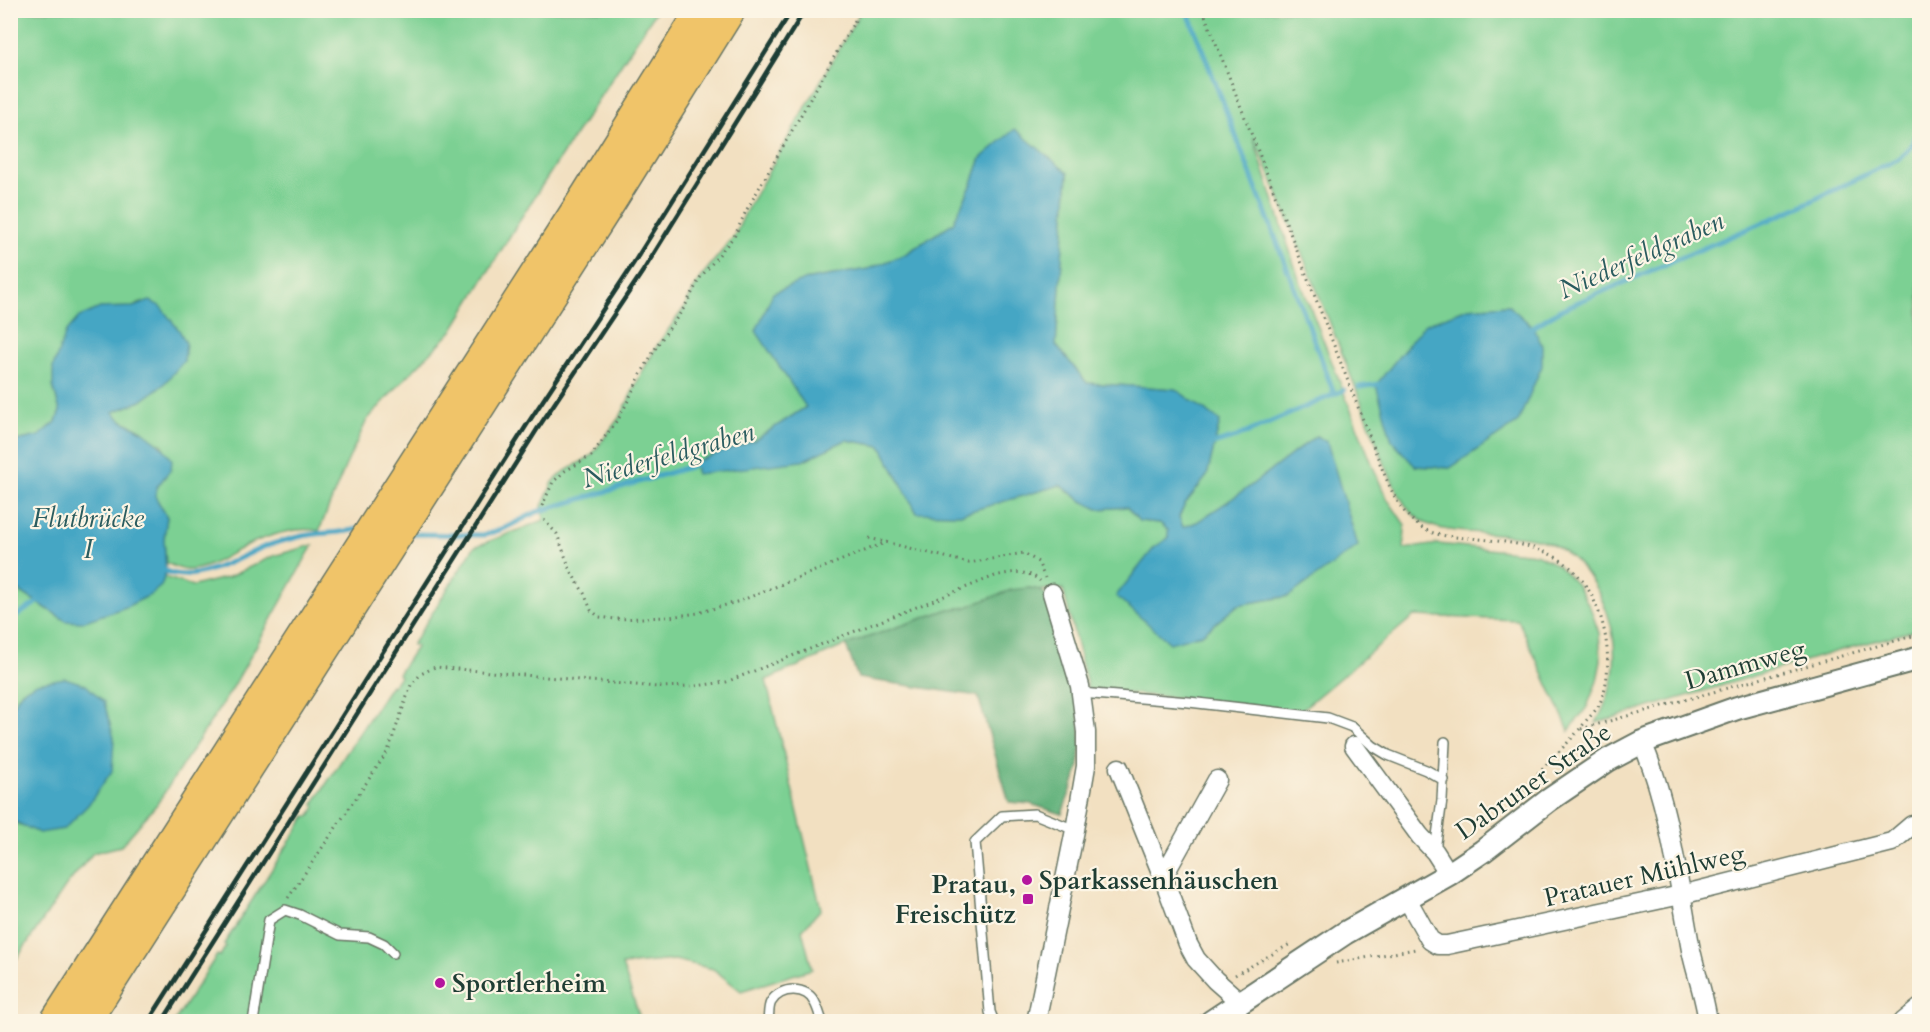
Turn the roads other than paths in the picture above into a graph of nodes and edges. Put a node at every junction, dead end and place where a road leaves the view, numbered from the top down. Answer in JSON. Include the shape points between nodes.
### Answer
{"nodes":[{"id":1,"x":702,"y":10,"type":"edge"},
{"id":2,"x":730,"y":10,"type":"edge"},
{"id":3,"x":454,"y":422,"type":"junction"},
{"id":4,"x":1052,"y":593,"type":"road end"},
{"id":5,"x":314,"y":642,"type":"junction"},
{"id":6,"x":1920,"y":658,"type":"edge"},
{"id":7,"x":1081,"y":693,"type":"junction"},
{"id":8,"x":1445,"y":742,"type":"dead end"},
{"id":9,"x":1642,"y":742,"type":"junction"},
{"id":10,"x":1354,"y":746,"type":"dead end"},
{"id":11,"x":1119,"y":768,"type":"dead end"},
{"id":12,"x":1217,"y":780,"type":"dead end"},
{"id":13,"x":1444,"y":780,"type":"junction"},
{"id":14,"x":1912,"y":825,"type":"dead end"},
{"id":15,"x":1075,"y":830,"type":"junction"},
{"id":16,"x":1435,"y":852,"type":"junction"},
{"id":17,"x":1449,"y":874,"type":"junction"},
{"id":18,"x":1163,"y":877,"type":"junction"},
{"id":19,"x":1681,"y":895,"type":"junction"},
{"id":20,"x":1406,"y":897,"type":"junction"},
{"id":21,"x":393,"y":953,"type":"dead end"},
{"id":22,"x":1239,"y":1002,"type":"junction"},
{"id":23,"x":1920,"y":1008,"type":"edge"},
{"id":24,"x":55,"y":1022,"type":"edge"},
{"id":25,"x":85,"y":1022,"type":"edge"},
{"id":26,"x":253,"y":1022,"type":"edge"},
{"id":27,"x":768,"y":1022,"type":"edge"},
{"id":28,"x":822,"y":1022,"type":"edge"},
{"id":29,"x":994,"y":1022,"type":"edge"},
{"id":30,"x":1036,"y":1022,"type":"edge"},
{"id":31,"x":1211,"y":1022,"type":"edge"},
{"id":32,"x":1708,"y":1022,"type":"edge"},
{"id":33,"x":1903,"y":1022,"type":"edge"}],
"edges":[{"from":1,"to":3,"type":"main road"},
{"from":2,"to":3,"type":"main road","via":[[614,197]]},
{"from":3,"to":5,"type":"main road"},
{"from":4,"to":7,"type":"street"},
{"from":5,"to":24,"type":"main road"},
{"from":5,"to":25,"type":"main road"},
{"from":6,"to":9,"type":"street","name":"Dabruner Straße","via":[[1737,708]]},
{"from":7,"to":13,"type":"lane","via":[[1328,718],[1352,727],[1388,755]]},
{"from":7,"to":15,"type":"street","via":[[1086,766]]},
{"from":8,"to":13,"type":"lane"},
{"from":9,"to":17,"type":"street","name":"Dabruner Straße","via":[[1598,766]]},
{"from":9,"to":19,"type":"street","via":[[1666,819]]},
{"from":10,"to":16,"type":"street"},
{"from":11,"to":18,"type":"street"},
{"from":12,"to":18,"type":"street"},
{"from":13,"to":16,"type":"lane"},
{"from":14,"to":19,"type":"street","name":"Pratauer Mühlweg","via":[[1892,842]]},
{"from":15,"to":29,"type":"lane","via":[[1035,814],[1002,816],[975,842]]},
{"from":15,"to":30,"type":"street"},
{"from":16,"to":17,"type":"street"},
{"from":17,"to":20,"type":"street","name":"Dabruner Straße"},
{"from":18,"to":22,"type":"street","via":[[1196,959]]},
{"from":19,"to":20,"type":"street","name":"Pratauer Mühlweg","via":[[1447,945],[1430,940]]},
{"from":19,"to":32,"type":"street"},
{"from":20,"to":22,"type":"street","name":"Dabruner Straße"},
{"from":21,"to":26,"type":"lane","via":[[369,937],[340,935],[285,910],[269,920]]},
{"from":22,"to":31,"type":"street","name":"Dabruner Straße"},
{"from":23,"to":33,"type":"street"},
{"from":27,"to":28,"type":"lane","via":[[770,1003],[780,994],[797,989],[815,1002]]}]}
